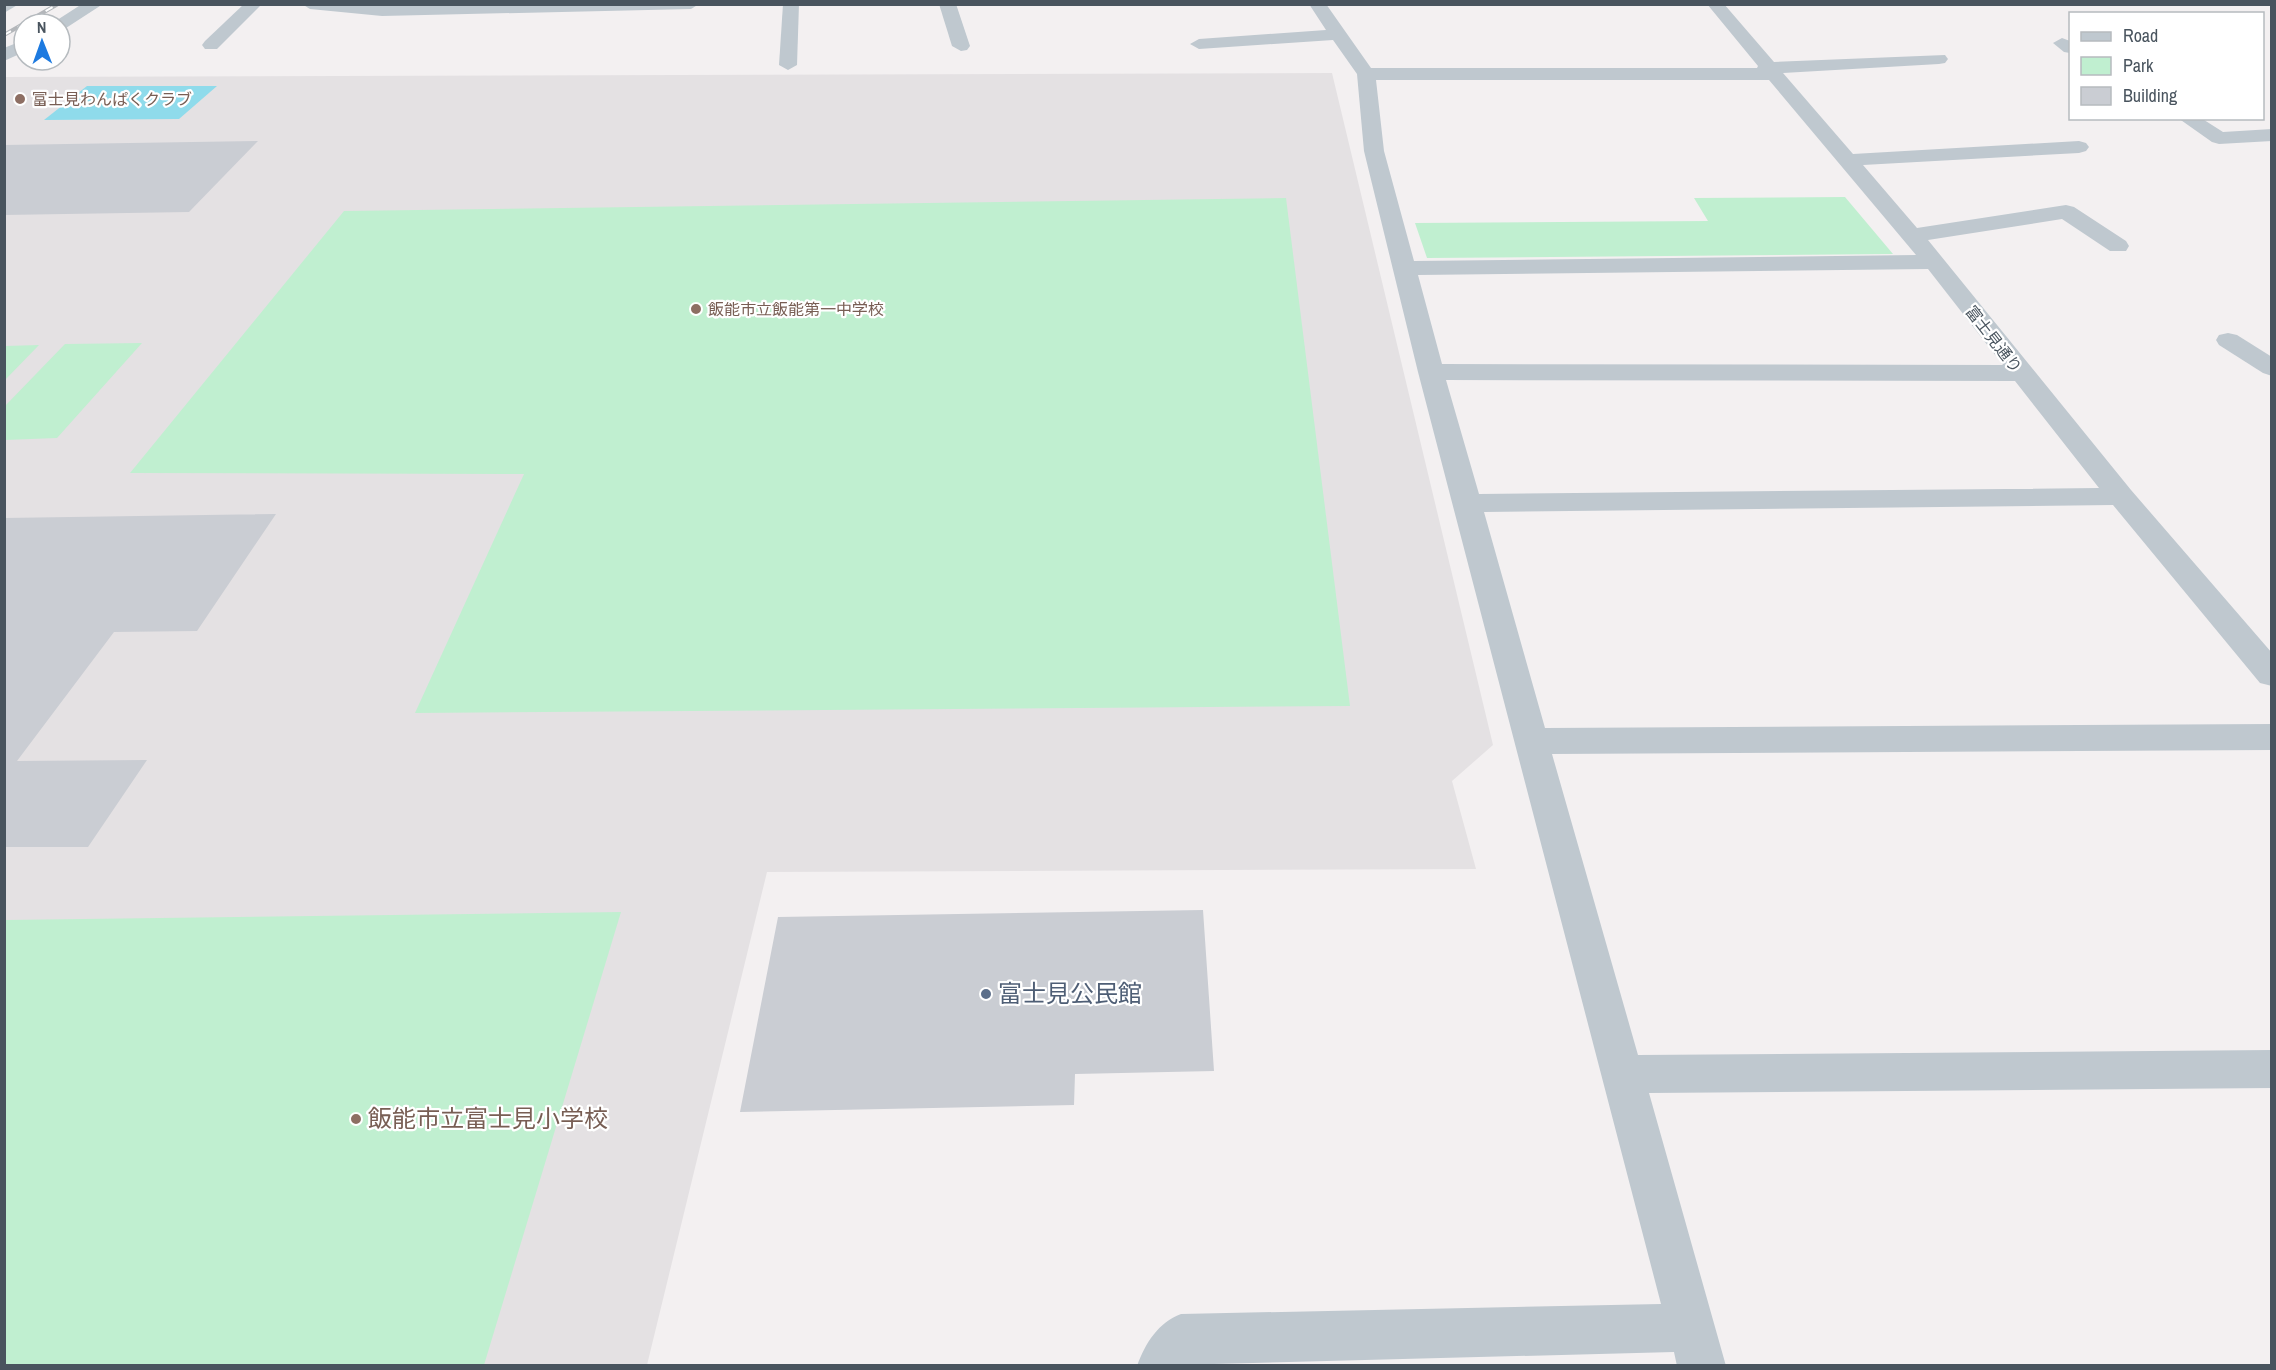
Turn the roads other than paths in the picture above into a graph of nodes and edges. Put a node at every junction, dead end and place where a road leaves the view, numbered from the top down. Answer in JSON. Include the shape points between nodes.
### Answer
{"nodes":[{"id":1,"x":10,"y":4,"type":"edge"},
{"id":2,"x":95,"y":4,"type":"edge"},
{"id":3,"x":254,"y":4,"type":"edge"},
{"id":4,"x":310,"y":4,"type":"edge"},
{"id":5,"x":691,"y":4,"type":"edge"},
{"id":6,"x":791,"y":4,"type":"edge"},
{"id":7,"x":947,"y":4,"type":"edge"},
{"id":8,"x":1317,"y":4,"type":"edge"},
{"id":9,"x":1714,"y":4,"type":"edge"},
{"id":10,"x":4,"y":8,"type":"edge"},
{"id":11,"x":508,"y":8,"type":"edge"},
{"id":12,"x":72,"y":17,"type":"edge"},
{"id":13,"x":1339,"y":34,"type":"junction"},
{"id":14,"x":1199,"y":44,"type":"dead end"},
{"id":15,"x":211,"y":45,"type":"dead end"},
{"id":16,"x":961,"y":46,"type":"dead end"},
{"id":17,"x":1940,"y":59,"type":"dead end"},
{"id":18,"x":788,"y":65,"type":"dead end"},
{"id":19,"x":1768,"y":71,"type":"junction"},
{"id":20,"x":1366,"y":74,"type":"junction"},
{"id":21,"x":2190,"y":120,"type":"edge"},
{"id":22,"x":2271,"y":135,"type":"edge"},
{"id":23,"x":2079,"y":147,"type":"dead end"},
{"id":24,"x":1848,"y":160,"type":"junction"},
{"id":25,"x":1912,"y":236,"type":"junction"},
{"id":26,"x":2118,"y":246,"type":"dead end"},
{"id":27,"x":1934,"y":262,"type":"junction"},
{"id":28,"x":1405,"y":268,"type":"junction"},
{"id":29,"x":2228,"y":340,"type":"dead end"},
{"id":30,"x":2271,"y":368,"type":"edge"},
{"id":31,"x":1431,"y":372,"type":"junction"},
{"id":32,"x":2021,"y":373,"type":"junction"},
{"id":33,"x":2121,"y":496,"type":"junction"},
{"id":34,"x":1467,"y":503,"type":"junction"},
{"id":35,"x":2269,"y":668,"type":"edge"},
{"id":36,"x":2271,"y":737,"type":"edge"},
{"id":37,"x":1531,"y":741,"type":"junction"},
{"id":38,"x":2271,"y":1069,"type":"edge"},
{"id":39,"x":1621,"y":1074,"type":"junction"},
{"id":40,"x":1696,"y":1347,"type":"edge"},
{"id":41,"x":1161,"y":1365,"type":"edge"}],
"edges":[{"from":1,"to":10,"type":"street"},
{"from":2,"to":12,"type":"street"},
{"from":3,"to":15,"type":"street"},
{"from":4,"to":11,"type":"street","via":[[382,11]]},
{"from":5,"to":11,"type":"street"},
{"from":6,"to":18,"type":"street"},
{"from":7,"to":16,"type":"street"},
{"from":8,"to":13,"type":"street"},
{"from":9,"to":19,"type":"street","name":"富士見通り"},
{"from":13,"to":14,"type":"street"},
{"from":13,"to":20,"type":"street"},
{"from":17,"to":19,"type":"street"},
{"from":19,"to":20,"type":"street"},
{"from":19,"to":24,"type":"street","name":"富士見通り"},
{"from":20,"to":28,"type":"street","via":[[1374,151]]},
{"from":21,"to":22,"type":"street","via":[[2219,138]]},
{"from":23,"to":24,"type":"street"},
{"from":24,"to":25,"type":"street","name":"富士見通り"},
{"from":25,"to":26,"type":"street","via":[[2066,212]]},
{"from":25,"to":27,"type":"street","name":"富士見通り"},
{"from":27,"to":28,"type":"street"},
{"from":27,"to":32,"type":"street","name":"富士見通り"},
{"from":28,"to":31,"type":"street"},
{"from":29,"to":30,"type":"street"},
{"from":31,"to":32,"type":"street"},
{"from":31,"to":34,"type":"street"},
{"from":32,"to":33,"type":"street","name":"富士見通り"},
{"from":33,"to":34,"type":"street"},
{"from":33,"to":35,"type":"street","name":"富士見通り"},
{"from":34,"to":37,"type":"street"},
{"from":36,"to":37,"type":"street"},
{"from":37,"to":39,"type":"street"},
{"from":38,"to":39,"type":"street"},
{"from":39,"to":40,"type":"street"},
{"from":40,"to":41,"type":"street","via":[[1181,1338]]}]}
